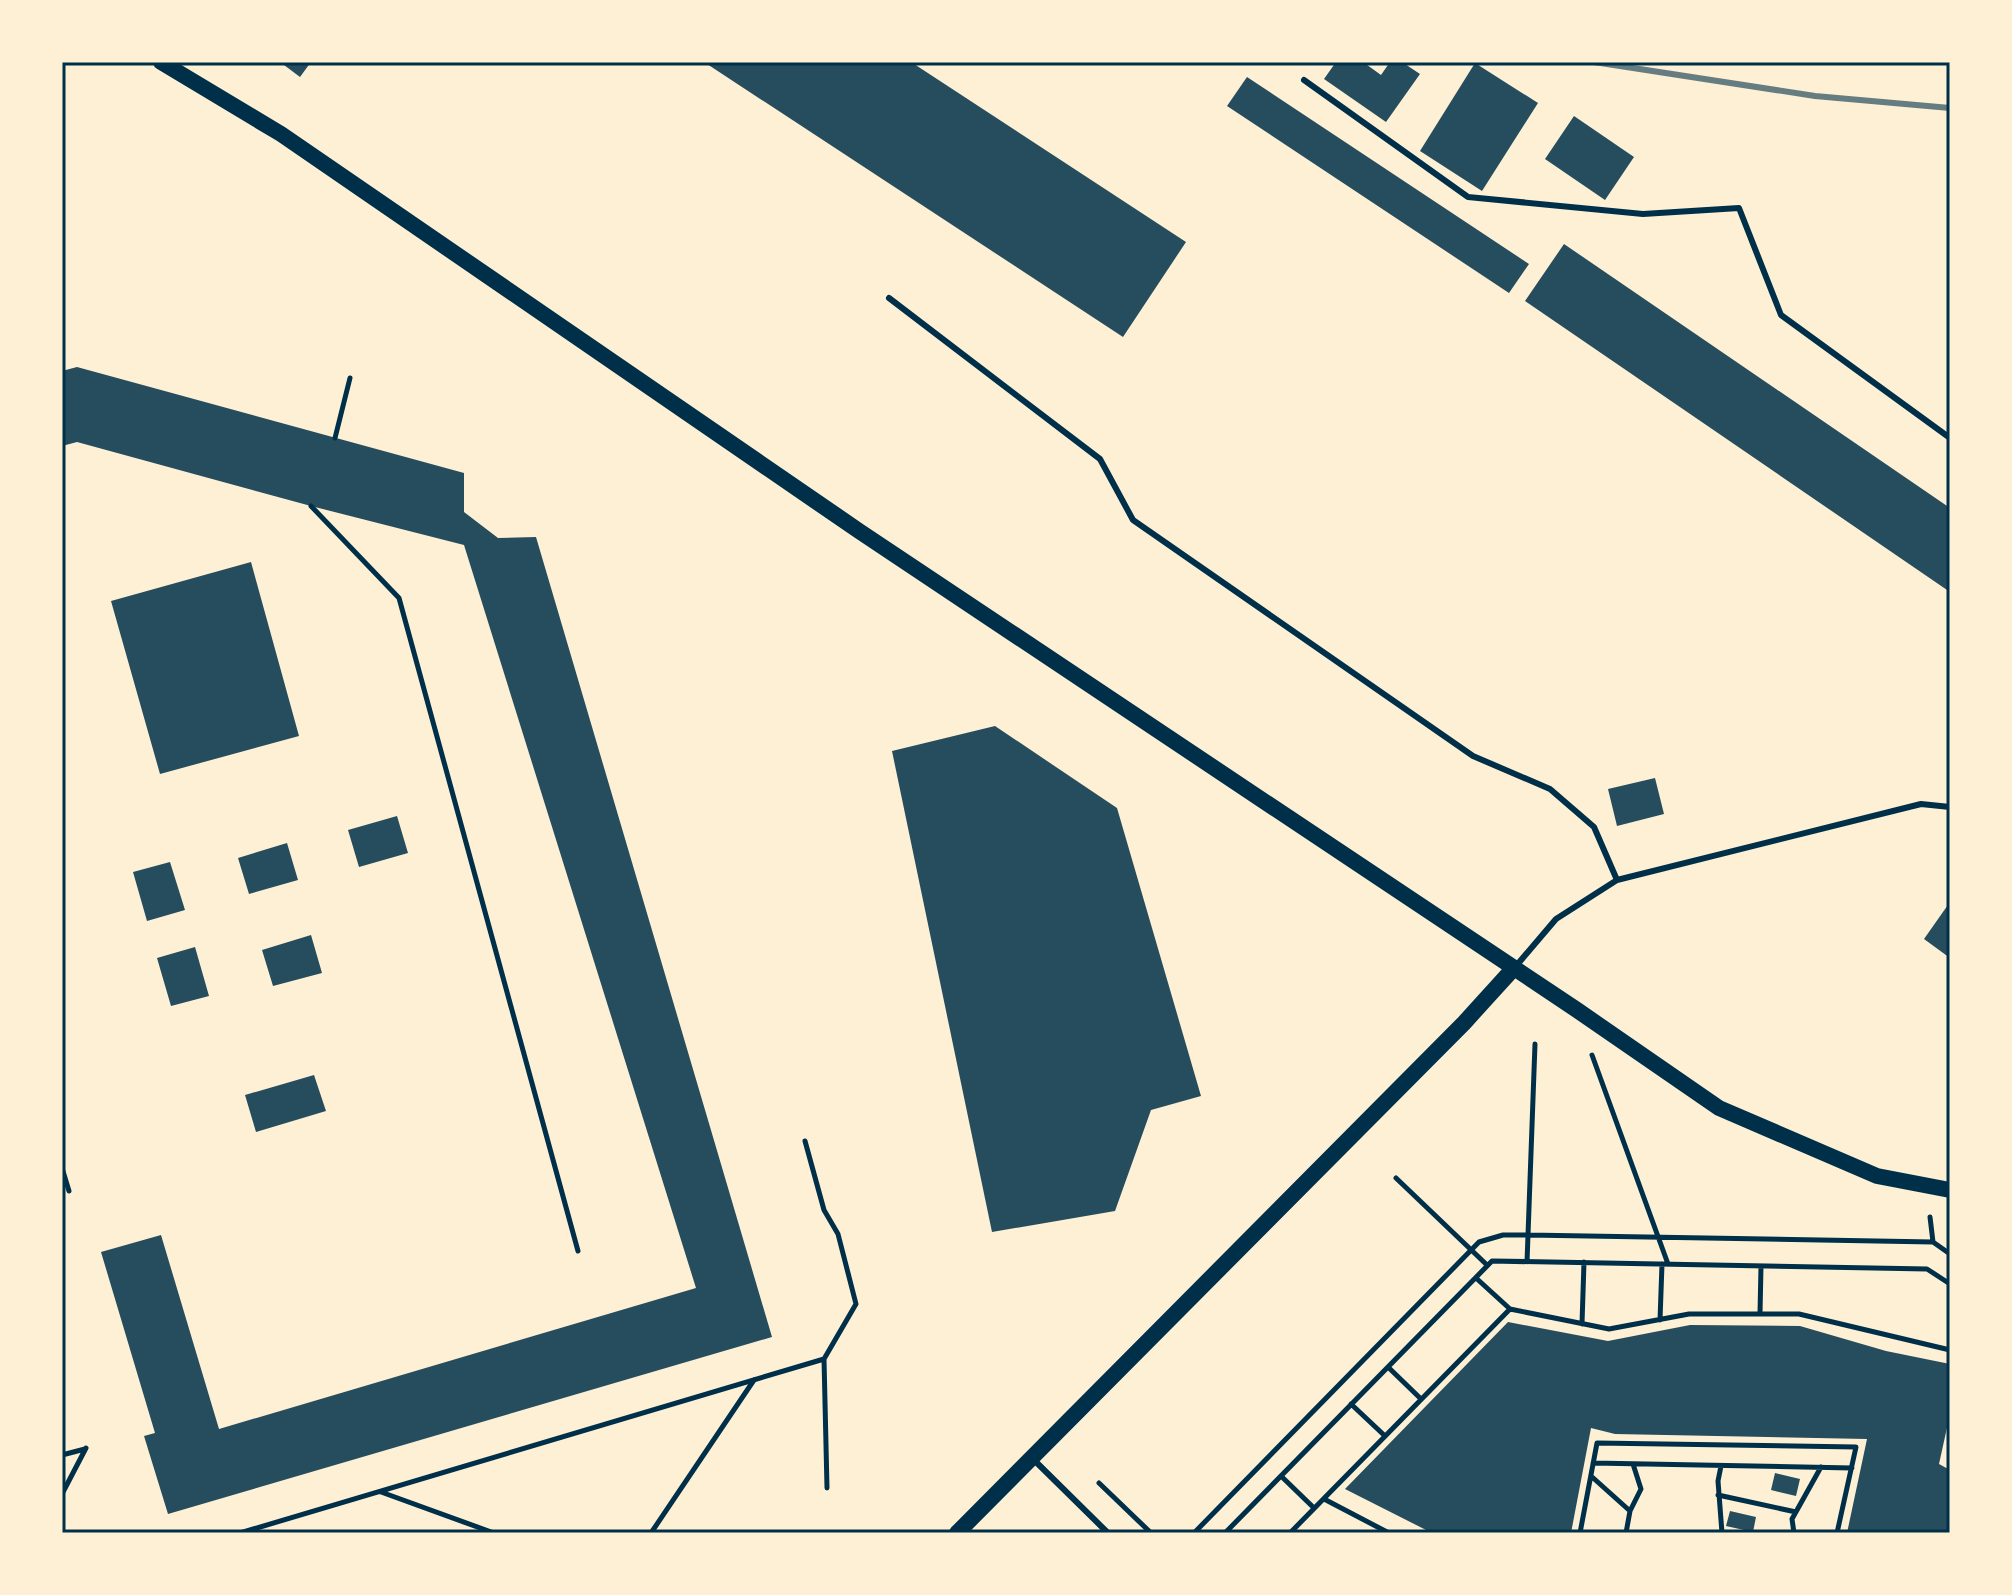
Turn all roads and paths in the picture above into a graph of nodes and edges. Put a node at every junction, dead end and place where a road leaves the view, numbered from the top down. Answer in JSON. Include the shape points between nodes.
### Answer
{"nodes":[{"id":1,"x":161,"y":62,"type":"edge"},
{"id":2,"x":1304,"y":80,"type":"dead end"},
{"id":3,"x":889,"y":298,"type":"dead end"},
{"id":4,"x":350,"y":378,"type":"dead end"},
{"id":5,"x":335,"y":438,"type":"dead end"},
{"id":6,"x":1950,"y":438,"type":"edge"},
{"id":7,"x":311,"y":506,"type":"dead end"},
{"id":8,"x":1950,"y":807,"type":"edge"},
{"id":9,"x":1617,"y":880,"type":"junction"},
{"id":10,"x":1513,"y":969,"type":"junction"},
{"id":11,"x":1535,"y":1044,"type":"dead end"},
{"id":12,"x":1589,"y":1047,"type":"dead end"},
{"id":13,"x":805,"y":1141,"type":"dead end"},
{"id":14,"x":62,"y":1168,"type":"edge"},
{"id":15,"x":1396,"y":1178,"type":"dead end"},
{"id":16,"x":1950,"y":1190,"type":"edge"},
{"id":17,"x":69,"y":1191,"type":"dead end"},
{"id":18,"x":1930,"y":1217,"type":"dead end"},
{"id":19,"x":1528,"y":1235,"type":"junction"},
{"id":20,"x":1658,"y":1238,"type":"junction"},
{"id":21,"x":1933,"y":1242,"type":"junction"},
{"id":22,"x":1471,"y":1250,"type":"junction"},
{"id":23,"x":578,"y":1251,"type":"dead end"},
{"id":24,"x":1950,"y":1254,"type":"edge"},
{"id":25,"x":1527,"y":1262,"type":"junction"},
{"id":26,"x":1584,"y":1262,"type":"junction"},
{"id":27,"x":1665,"y":1264,"type":"junction"},
{"id":28,"x":1487,"y":1265,"type":"junction"},
{"id":29,"x":1761,"y":1266,"type":"junction"},
{"id":30,"x":1476,"y":1278,"type":"junction"},
{"id":31,"x":1950,"y":1284,"type":"edge"},
{"id":32,"x":1510,"y":1309,"type":"junction"},
{"id":33,"x":1760,"y":1314,"type":"junction"},
{"id":34,"x":1660,"y":1320,"type":"junction"},
{"id":35,"x":1582,"y":1324,"type":"junction"},
{"id":36,"x":1950,"y":1350,"type":"edge"},
{"id":37,"x":824,"y":1359,"type":"junction"},
{"id":38,"x":1388,"y":1367,"type":"junction"},
{"id":39,"x":755,"y":1379,"type":"junction"},
{"id":40,"x":1421,"y":1399,"type":"junction"},
{"id":41,"x":1351,"y":1404,"type":"junction"},
{"id":42,"x":1385,"y":1436,"type":"junction"},
{"id":43,"x":62,"y":1455,"type":"edge"},
{"id":44,"x":1030,"y":1457,"type":"junction"},
{"id":45,"x":1593,"y":1463,"type":"junction"},
{"id":46,"x":1633,"y":1464,"type":"junction"},
{"id":47,"x":1721,"y":1466,"type":"junction"},
{"id":48,"x":1821,"y":1467,"type":"junction"},
{"id":49,"x":1852,"y":1468,"type":"junction"},
{"id":50,"x":1281,"y":1476,"type":"junction"},
{"id":51,"x":1591,"y":1476,"type":"junction"},
{"id":52,"x":1099,"y":1483,"type":"dead end"},
{"id":53,"x":827,"y":1488,"type":"dead end"},
{"id":54,"x":380,"y":1492,"type":"junction"},
{"id":55,"x":62,"y":1494,"type":"edge"},
{"id":56,"x":1718,"y":1495,"type":"junction"},
{"id":57,"x":1324,"y":1499,"type":"junction"},
{"id":58,"x":1314,"y":1508,"type":"junction"},
{"id":59,"x":1630,"y":1511,"type":"junction"},
{"id":60,"x":1796,"y":1512,"type":"junction"},
{"id":61,"x":240,"y":1533,"type":"edge"},
{"id":62,"x":494,"y":1533,"type":"edge"},
{"id":63,"x":651,"y":1533,"type":"edge"},
{"id":64,"x":957,"y":1533,"type":"edge"},
{"id":65,"x":1108,"y":1533,"type":"edge"},
{"id":66,"x":1151,"y":1533,"type":"edge"},
{"id":67,"x":1194,"y":1533,"type":"edge"},
{"id":68,"x":1225,"y":1533,"type":"edge"},
{"id":69,"x":1290,"y":1533,"type":"edge"},
{"id":70,"x":1389,"y":1533,"type":"edge"},
{"id":71,"x":1580,"y":1533,"type":"edge"},
{"id":72,"x":1626,"y":1533,"type":"edge"},
{"id":73,"x":1722,"y":1533,"type":"edge"},
{"id":74,"x":1794,"y":1533,"type":"edge"},
{"id":75,"x":1837,"y":1533,"type":"edge"}],
"edges":[{"from":1,"to":10,"type":"main road","via":[[306,150],[859,531]]},
{"from":2,"to":6,"type":"lane","via":[[1468,197],[1643,214],[1739,208],[1781,315]]},
{"from":3,"to":9,"type":"lane","via":[[1100,459],[1133,520],[1473,756],[1550,789],[1594,827]]},
{"from":4,"to":5,"type":"path"},
{"from":7,"to":23,"type":"path","via":[[399,598]]},
{"from":8,"to":9,"type":"lane","via":[[1921,804]]},
{"from":9,"to":10,"type":"lane","via":[[1556,919]]},
{"from":10,"to":16,"type":"main road","via":[[1719,1108],[1877,1176]]},
{"from":10,"to":44,"type":"main road","via":[[1212,1279]]},
{"from":11,"to":19,"type":"path"},
{"from":12,"to":20,"type":"path"},
{"from":13,"to":37,"type":"path","via":[[856,1304]]},
{"from":14,"to":17,"type":"path"},
{"from":15,"to":22,"type":"path"},
{"from":18,"to":21,"type":"path"},
{"from":19,"to":20,"type":"path"},
{"from":19,"to":22,"type":"path","via":[[1503,1235]]},
{"from":19,"to":25,"type":"path"},
{"from":20,"to":21,"type":"path"},
{"from":20,"to":27,"type":"path"},
{"from":21,"to":24,"type":"path"},
{"from":22,"to":28,"type":"path"},
{"from":22,"to":67,"type":"path"},
{"from":25,"to":26,"type":"path"},
{"from":25,"to":28,"type":"path"},
{"from":26,"to":27,"type":"path"},
{"from":26,"to":35,"type":"path"},
{"from":27,"to":29,"type":"path"},
{"from":27,"to":34,"type":"path"},
{"from":28,"to":30,"type":"path"},
{"from":29,"to":31,"type":"path","via":[[1927,1269]]},
{"from":29,"to":33,"type":"path"},
{"from":30,"to":32,"type":"path"},
{"from":30,"to":38,"type":"path"},
{"from":32,"to":35,"type":"path"},
{"from":32,"to":40,"type":"path"},
{"from":33,"to":34,"type":"path","via":[[1689,1314]]},
{"from":33,"to":36,"type":"path","via":[[1799,1314]]},
{"from":34,"to":35,"type":"path","via":[[1609,1329]]},
{"from":37,"to":39,"type":"path"},
{"from":37,"to":53,"type":"path"},
{"from":38,"to":40,"type":"path"},
{"from":38,"to":41,"type":"path"},
{"from":39,"to":54,"type":"path"},
{"from":39,"to":63,"type":"path"},
{"from":40,"to":42,"type":"path"},
{"from":41,"to":42,"type":"path"},
{"from":41,"to":50,"type":"path"},
{"from":42,"to":57,"type":"path"},
{"from":43,"to":55,"type":"path","via":[[86,1448]]},
{"from":44,"to":64,"type":"main road"},
{"from":44,"to":65,"type":"lane"},
{"from":45,"to":46,"type":"path"},
{"from":45,"to":49,"type":"path","via":[[1597,1443],[1856,1447]]},
{"from":45,"to":51,"type":"path"},
{"from":46,"to":47,"type":"path"},
{"from":46,"to":59,"type":"path","via":[[1641,1489]]},
{"from":47,"to":48,"type":"path"},
{"from":47,"to":56,"type":"path"},
{"from":48,"to":49,"type":"path"},
{"from":48,"to":60,"type":"path"},
{"from":49,"to":75,"type":"path"},
{"from":50,"to":58,"type":"path"},
{"from":50,"to":68,"type":"path"},
{"from":51,"to":59,"type":"path"},
{"from":51,"to":71,"type":"path"},
{"from":52,"to":66,"type":"path"},
{"from":54,"to":61,"type":"path"},
{"from":54,"to":62,"type":"path"},
{"from":56,"to":60,"type":"path"},
{"from":56,"to":73,"type":"path"},
{"from":57,"to":58,"type":"path"},
{"from":57,"to":70,"type":"path"},
{"from":58,"to":69,"type":"path"},
{"from":59,"to":72,"type":"path"},
{"from":60,"to":74,"type":"path"}]}
